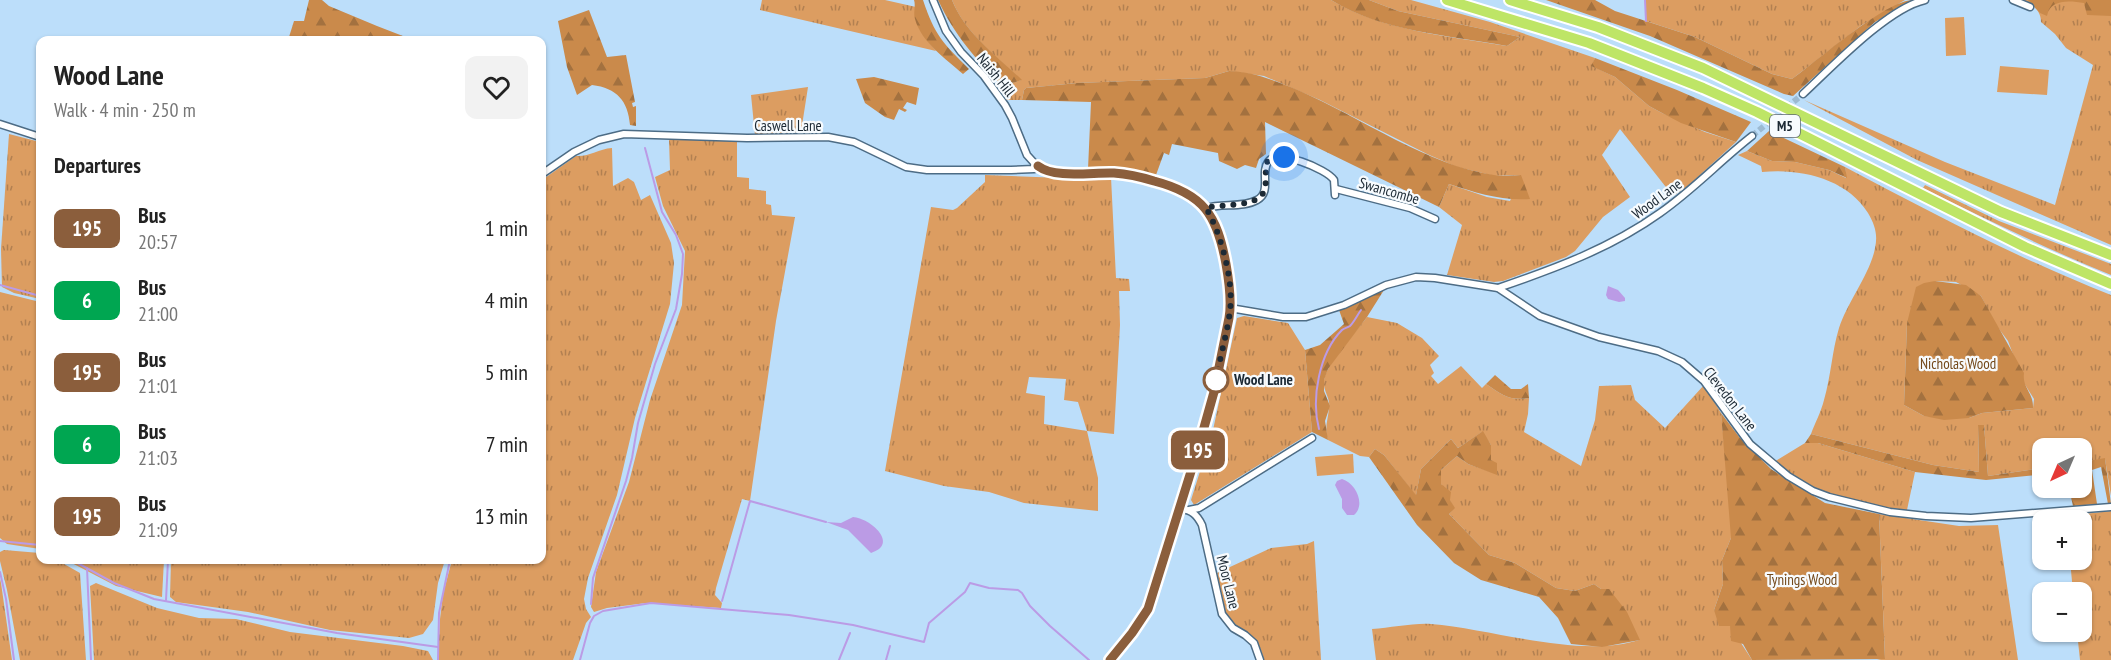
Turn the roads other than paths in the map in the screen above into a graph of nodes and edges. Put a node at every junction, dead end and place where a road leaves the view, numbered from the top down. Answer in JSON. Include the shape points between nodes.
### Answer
{"nodes":[{"id":1,"x":933,"y":0,"type":"edge"},
{"id":2,"x":1447,"y":0,"type":"edge"},
{"id":3,"x":1510,"y":0,"type":"edge"},
{"id":4,"x":1925,"y":0,"type":"edge"},
{"id":5,"x":2013,"y":0,"type":"edge"},
{"id":6,"x":2030,"y":7,"type":"dead end"},
{"id":7,"x":1803,"y":94,"type":"tunnel mouth"},
{"id":8,"x":0,"y":124,"type":"edge"},
{"id":9,"x":36,"y":135,"type":"edge"},
{"id":10,"x":1752,"y":136,"type":"tunnel mouth"},
{"id":11,"x":1038,"y":166,"type":"junction"},
{"id":12,"x":546,"y":171,"type":"edge"},
{"id":13,"x":1206,"y":208,"type":"junction"},
{"id":14,"x":1435,"y":219,"type":"dead end"},
{"id":15,"x":2111,"y":255,"type":"edge"},
{"id":16,"x":2111,"y":284,"type":"edge"},
{"id":17,"x":1498,"y":288,"type":"junction"},
{"id":18,"x":1230,"y":308,"type":"junction"},
{"id":19,"x":1312,"y":438,"type":"dead end"},
{"id":20,"x":2111,"y":507,"type":"edge"},
{"id":21,"x":1181,"y":508,"type":"junction"},
{"id":22,"x":1189,"y":510,"type":"junction"},
{"id":23,"x":1110,"y":660,"type":"edge"},
{"id":24,"x":1260,"y":660,"type":"edge"}],
"edges":[{"from":1,"to":11,"type":"street","name":"Naish Hill","via":[[946,31],[1005,105],[1027,155]]},
{"from":2,"to":16,"type":"highway","number":"M5","via":[[1589,43],[1703,88],[2017,243]]},
{"from":3,"to":15,"type":"highway","number":"M5","via":[[1598,27],[1703,68],[2001,212]]},
{"from":4,"to":7,"type":"street","via":[[1879,25]]},
{"from":5,"to":6,"type":"street"},
{"from":8,"to":9,"type":"street"},
{"from":10,"to":17,"type":"street","name":"Wood Lane","via":[[1660,213],[1618,240]]},
{"from":11,"to":12,"type":"street","name":"Caswell Lane","via":[[927,170],[906,167],[854,142],[828,137],[624,134],[599,140]]},
{"from":11,"to":13,"type":"street","name":"Caswell Lane","via":[[1050,172],[1115,173],[1143,178],[1187,192]]},
{"from":13,"to":14,"type":"street","name":"Swancombe","via":[[1250,203],[1260,198],[1265,189],[1267,163],[1274,157],[1327,173],[1334,180],[1335,192],[1369,196]]},
{"from":13,"to":18,"type":"street","via":[[1215,222],[1224,253]]},
{"from":17,"to":18,"type":"street","name":"Clevedon Lane","via":[[1416,277],[1306,317],[1287,318]]},
{"from":17,"to":20,"type":"street","name":"Clevedon Lane","via":[[1539,316],[1599,337],[1658,351],[1682,362],[1704,381],[1741,434],[1763,456],[1796,481],[1829,497],[1906,514],[1971,518]]},
{"from":18,"to":21,"type":"street","via":[[1214,392]]},
{"from":19,"to":22,"type":"street","via":[[1199,508]]},
{"from":21,"to":22,"type":"street"},
{"from":21,"to":23,"type":"street","via":[[1148,609]]},
{"from":22,"to":24,"type":"street","name":"Moor Lane","via":[[1202,525],[1222,614],[1254,643]]}]}
